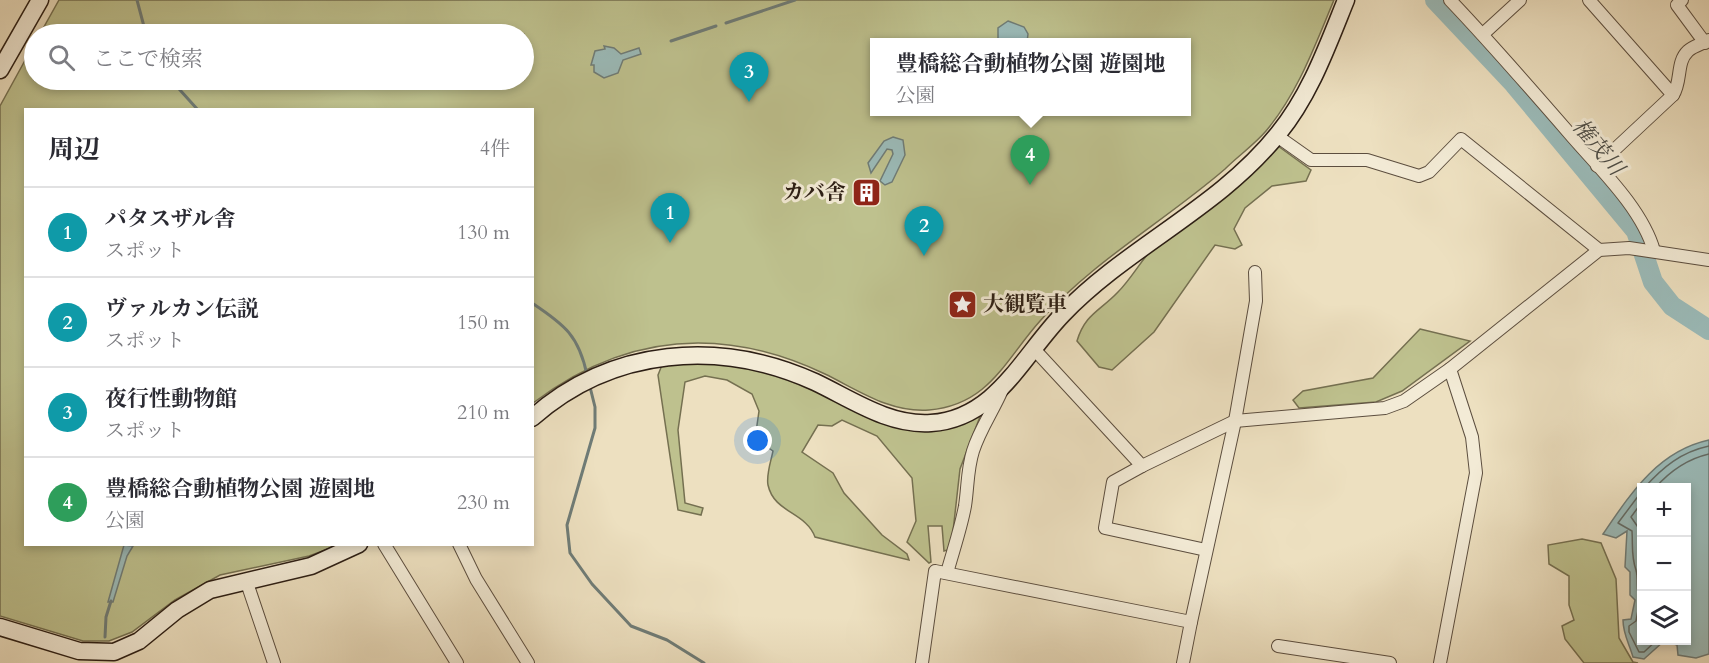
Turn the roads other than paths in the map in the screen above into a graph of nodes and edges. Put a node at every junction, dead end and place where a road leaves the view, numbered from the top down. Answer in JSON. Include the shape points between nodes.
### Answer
{"nodes":[{"id":1,"x":40,"y":0,"type":"edge"},
{"id":2,"x":1346,"y":0,"type":"edge"},
{"id":3,"x":1449,"y":0,"type":"edge"},
{"id":4,"x":1520,"y":0,"type":"edge"},
{"id":5,"x":1589,"y":0,"type":"edge"},
{"id":6,"x":1682,"y":0,"type":"edge"},
{"id":7,"x":26,"y":24,"type":"edge"},
{"id":8,"x":24,"y":28,"type":"edge"},
{"id":9,"x":1483,"y":34,"type":"junction"},
{"id":10,"x":1707,"y":42,"type":"edge"},
{"id":11,"x":0,"y":70,"type":"edge"},
{"id":12,"x":1673,"y":95,"type":"junction"},
{"id":13,"x":1277,"y":136,"type":"junction"},
{"id":14,"x":1597,"y":166,"type":"junction"},
{"id":15,"x":1709,"y":247,"type":"edge"},
{"id":16,"x":1599,"y":250,"type":"junction"},
{"id":17,"x":1652,"y":251,"type":"junction"},
{"id":18,"x":1706,"y":260,"type":"edge"},
{"id":19,"x":1255,"y":272,"type":"dead end"},
{"id":20,"x":1034,"y":349,"type":"junction"},
{"id":21,"x":1449,"y":369,"type":"junction"},
{"id":22,"x":1003,"y":387,"type":"junction"},
{"id":23,"x":534,"y":416,"type":"edge"},
{"id":24,"x":1235,"y":421,"type":"junction"},
{"id":25,"x":1142,"y":466,"type":"junction"},
{"id":26,"x":355,"y":546,"type":"edge"},
{"id":27,"x":385,"y":546,"type":"edge"},
{"id":28,"x":460,"y":546,"type":"edge"},
{"id":29,"x":1206,"y":550,"type":"junction"},
{"id":30,"x":947,"y":573,"type":"junction"},
{"id":31,"x":246,"y":580,"type":"junction"},
{"id":32,"x":1191,"y":622,"type":"junction"},
{"id":33,"x":0,"y":627,"type":"edge"},
{"id":34,"x":1278,"y":646,"type":"dead end"},
{"id":35,"x":115,"y":657,"type":"edge"},
{"id":36,"x":274,"y":663,"type":"edge"},
{"id":37,"x":457,"y":663,"type":"edge"},
{"id":38,"x":528,"y":663,"type":"edge"},
{"id":39,"x":922,"y":663,"type":"edge"},
{"id":40,"x":1183,"y":663,"type":"edge"},
{"id":41,"x":1390,"y":663,"type":"edge"},
{"id":42,"x":1440,"y":663,"type":"edge"}],
"edges":[{"from":1,"to":7,"type":"street"},
{"from":2,"to":13,"type":"street","via":[[1308,90]]},
{"from":3,"to":9,"type":"street"},
{"from":4,"to":9,"type":"street"},
{"from":5,"to":12,"type":"street"},
{"from":6,"to":10,"type":"street","via":[[1677,5]]},
{"from":8,"to":11,"type":"street"},
{"from":9,"to":14,"type":"street"},
{"from":10,"to":12,"type":"street","via":[[1689,49],[1681,58],[1679,86]]},
{"from":12,"to":14,"type":"street"},
{"from":13,"to":16,"type":"street","via":[[1311,160],[1366,160],[1419,176],[1429,172],[1461,139]]},
{"from":13,"to":20,"type":"street","via":[[1239,174],[1090,288]]},
{"from":14,"to":17,"type":"street","via":[[1649,233]]},
{"from":15,"to":18,"type":"street"},
{"from":16,"to":17,"type":"street"},
{"from":16,"to":21,"type":"street"},
{"from":17,"to":18,"type":"street"},
{"from":19,"to":24,"type":"street","via":[[1256,301]]},
{"from":20,"to":22,"type":"street"},
{"from":20,"to":25,"type":"street"},
{"from":21,"to":24,"type":"street","via":[[1404,401],[1385,408]]},
{"from":21,"to":42,"type":"street","via":[[1472,437],[1476,472]]},
{"from":22,"to":23,"type":"street","via":[[971,412],[942,422],[920,423],[883,415],[794,373],[760,362],[689,355],[637,362],[604,374],[562,395]]},
{"from":22,"to":30,"type":"street","via":[[972,452],[965,506]]},
{"from":24,"to":25,"type":"street"},
{"from":24,"to":29,"type":"street"},
{"from":25,"to":29,"type":"street","via":[[1113,482],[1105,528]]},
{"from":26,"to":31,"type":"street","via":[[311,566]]},
{"from":27,"to":37,"type":"street"},
{"from":28,"to":38,"type":"street"},
{"from":29,"to":32,"type":"street"},
{"from":30,"to":32,"type":"street"},
{"from":30,"to":39,"type":"street","via":[[936,571]]},
{"from":31,"to":35,"type":"street","via":[[196,597]]},
{"from":31,"to":36,"type":"street"},
{"from":32,"to":40,"type":"street"},
{"from":33,"to":35,"type":"street","via":[[79,651]]},
{"from":34,"to":41,"type":"street"}]}
